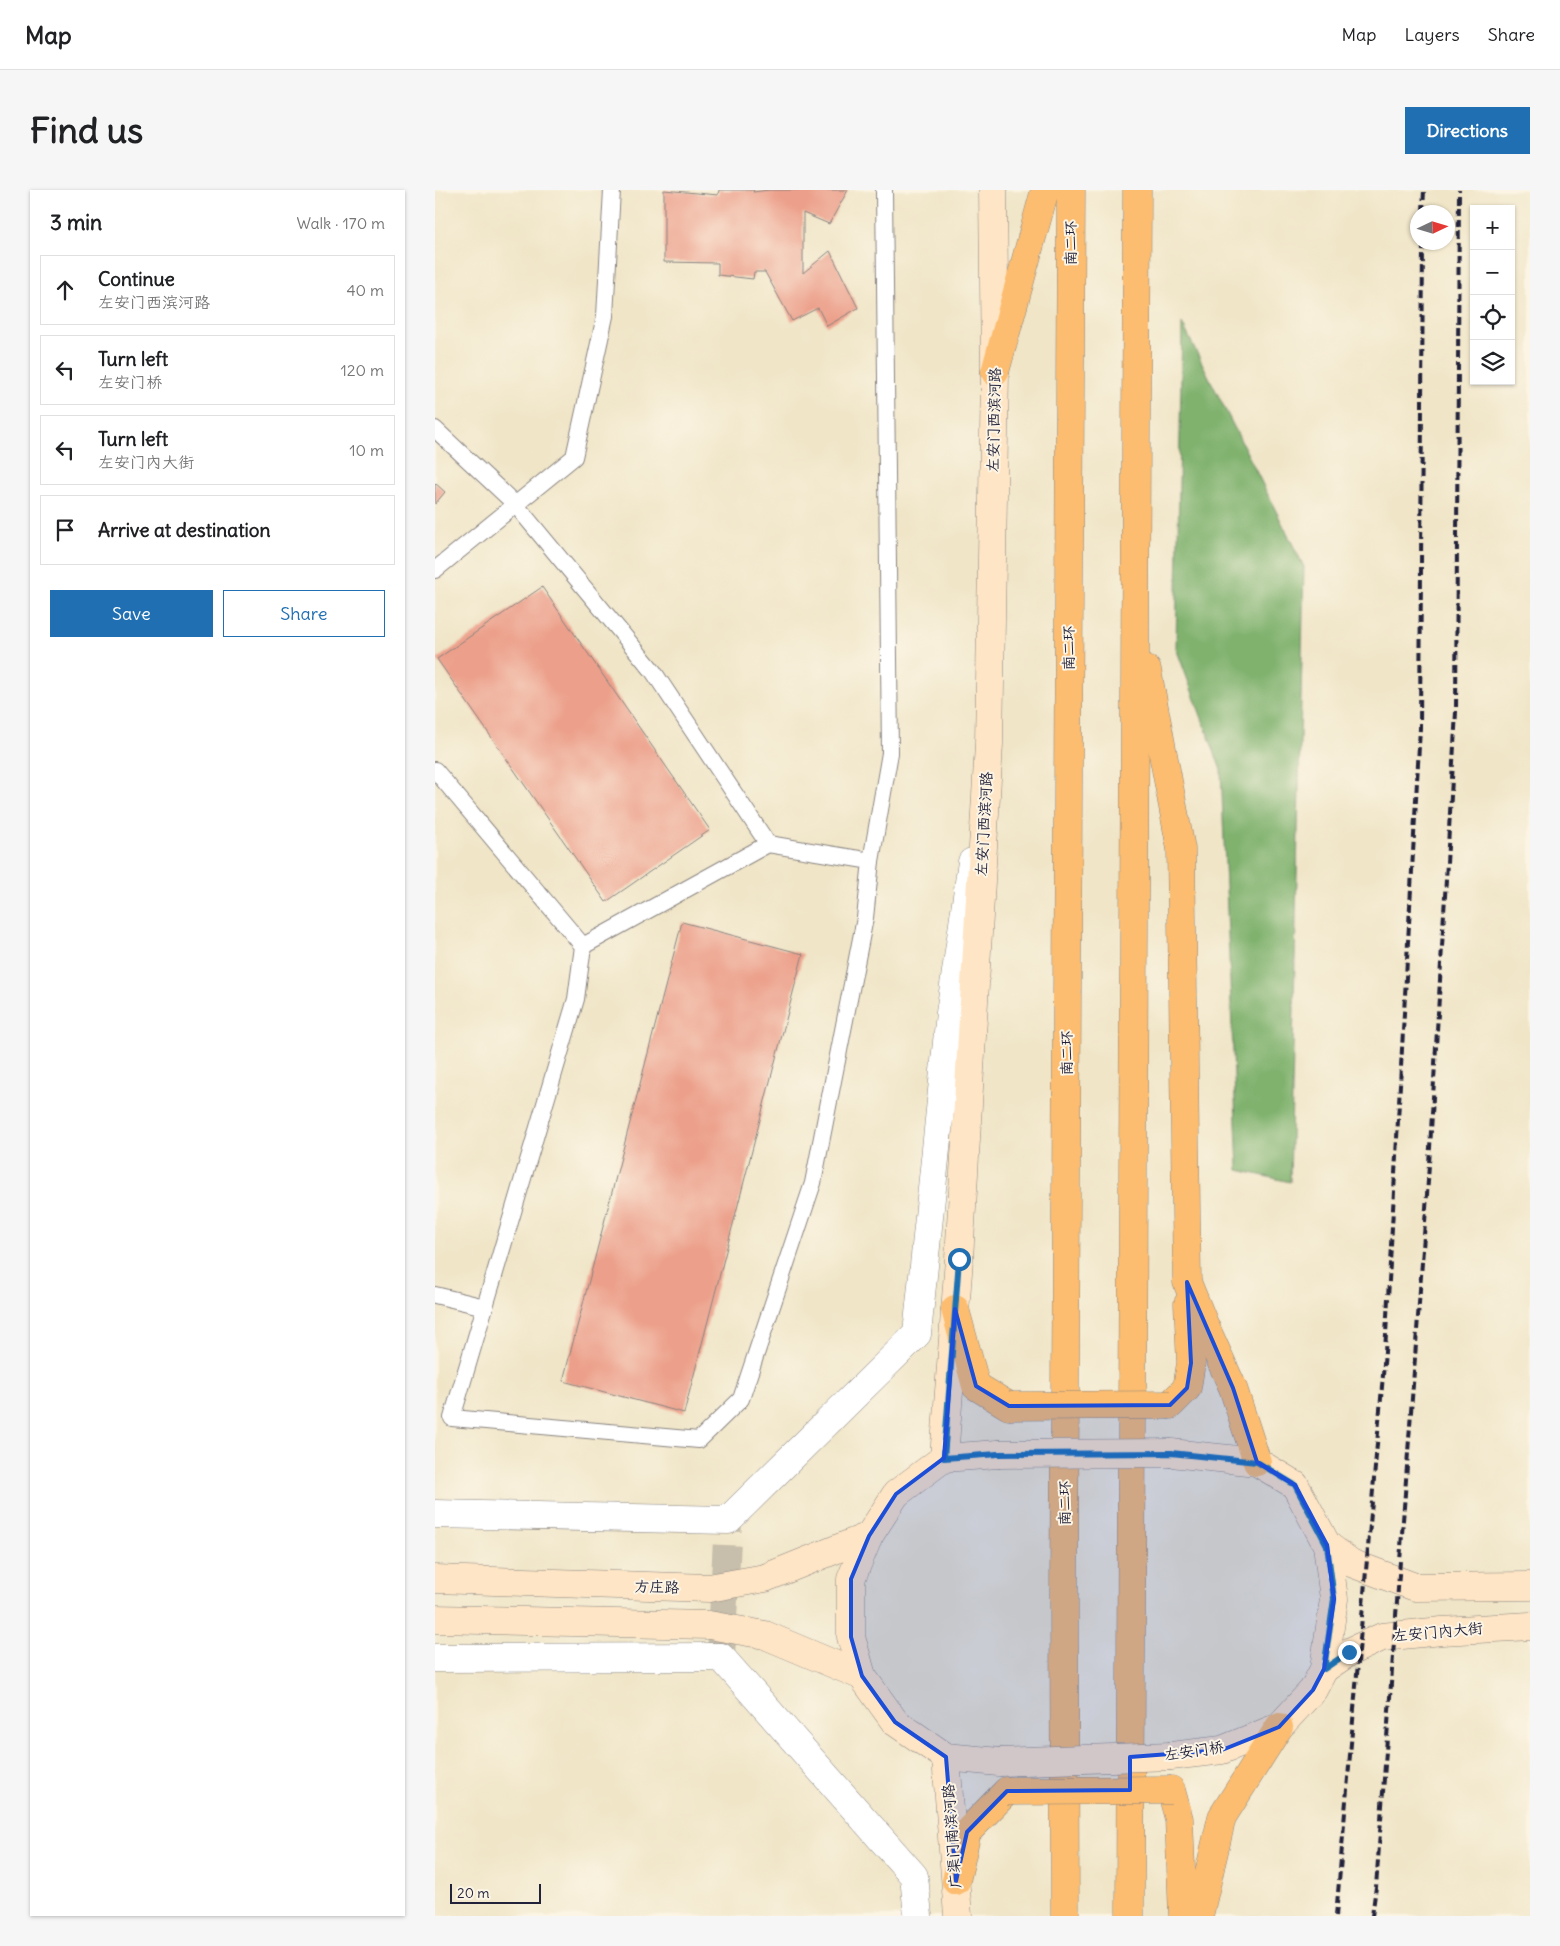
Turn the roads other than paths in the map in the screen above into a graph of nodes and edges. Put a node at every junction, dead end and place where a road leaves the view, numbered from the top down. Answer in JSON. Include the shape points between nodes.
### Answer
{"nodes":[{"id":1,"x":612,"y":190,"type":"edge"},
{"id":2,"x":884,"y":190,"type":"edge"},
{"id":3,"x":993,"y":190,"type":"edge"},
{"id":4,"x":1045,"y":190,"type":"edge"},
{"id":5,"x":1071,"y":190,"type":"edge"},
{"id":6,"x":1137,"y":190,"type":"edge"},
{"id":7,"x":995,"y":372,"type":"junction"},
{"id":8,"x":435,"y":429,"type":"edge"},
{"id":9,"x":515,"y":504,"type":"junction"},
{"id":10,"x":435,"y":570,"type":"edge"},
{"id":11,"x":1135,"y":607,"type":"junction"},
{"id":12,"x":989,"y":744,"type":"junction"},
{"id":13,"x":435,"y":770,"type":"edge"},
{"id":14,"x":768,"y":844,"type":"junction"},
{"id":15,"x":871,"y":861,"type":"junction"},
{"id":16,"x":583,"y":946,"type":"junction"},
{"id":17,"x":1187,"y":1282,"type":"junction"},
{"id":18,"x":435,"y":1296,"type":"edge"},
{"id":19,"x":485,"y":1306,"type":"junction"},
{"id":20,"x":955,"y":1309,"type":"junction"},
{"id":21,"x":944,"y":1458,"type":"junction"},
{"id":22,"x":1257,"y":1462,"type":"junction"},
{"id":23,"x":435,"y":1514,"type":"edge"},
{"id":24,"x":869,"y":1536,"type":"junction"},
{"id":25,"x":1327,"y":1545,"type":"junction"},
{"id":26,"x":435,"y":1579,"type":"edge"},
{"id":27,"x":1530,"y":1586,"type":"edge"},
{"id":28,"x":435,"y":1618,"type":"edge"},
{"id":29,"x":1530,"y":1626,"type":"edge"},
{"id":30,"x":435,"y":1658,"type":"edge"},
{"id":31,"x":1324,"y":1669,"type":"junction"},
{"id":32,"x":862,"y":1676,"type":"junction"},
{"id":33,"x":1279,"y":1727,"type":"junction"},
{"id":34,"x":946,"y":1757,"type":"junction"},
{"id":35,"x":955,"y":1881,"type":"junction"},
{"id":36,"x":918,"y":1916,"type":"edge"},
{"id":37,"x":958,"y":1916,"type":"edge"},
{"id":38,"x":1065,"y":1916,"type":"edge"},
{"id":39,"x":1130,"y":1916,"type":"edge"},
{"id":40,"x":1183,"y":1916,"type":"edge"},
{"id":41,"x":1199,"y":1916,"type":"edge"}],
"edges":[{"from":1,"to":9,"type":"lane","via":[[605,316],[574,457]]},
{"from":2,"to":15,"type":"lane","via":[[890,753]]},
{"from":3,"to":7,"type":"main road","name":"左安门西滨河路"},
{"from":4,"to":7,"type":"highway"},
{"from":5,"to":38,"type":"highway","name":"南二环"},
{"from":6,"to":11,"type":"highway"},
{"from":7,"to":12,"type":"main road","name":"左安门西滨河路"},
{"from":8,"to":9,"type":"lane"},
{"from":9,"to":10,"type":"lane"},
{"from":9,"to":14,"type":"lane","via":[[653,671]]},
{"from":11,"to":17,"type":"highway","via":[[1181,849]]},
{"from":11,"to":39,"type":"highway"},
{"from":12,"to":20,"type":"main road","name":"左安门西滨河路"},
{"from":12,"to":23,"type":"street","via":[[950,1013],[917,1334],[728,1520]]},
{"from":13,"to":16,"type":"lane"},
{"from":14,"to":15,"type":"lane"},
{"from":14,"to":16,"type":"lane"},
{"from":15,"to":19,"type":"lane","via":[[865,918],[813,1183],[741,1399],[699,1440],[452,1418]]},
{"from":16,"to":19,"type":"lane","via":[[576,999]]},
{"from":17,"to":20,"type":"highway","bridge":true,"via":[[1191,1363],[1187,1388],[1170,1406],[1009,1406],[976,1386]]},
{"from":17,"to":22,"type":"highway","via":[[1233,1388]]},
{"from":18,"to":19,"type":"lane"},
{"from":20,"to":21,"type":"main road","name":"左安门西滨河路"},
{"from":21,"to":22,"type":"main road","name":"左安门桥","bridge":true,"via":[[998,1454],[1171,1453]]},
{"from":21,"to":24,"type":"main road","name":"左安门桥","via":[[896,1494]]},
{"from":22,"to":25,"type":"main road","name":"左安门桥","via":[[1295,1485]]},
{"from":24,"to":26,"type":"main road","name":"方庄路","via":[[765,1578],[709,1588]]},
{"from":24,"to":32,"type":"main road","name":"左安门桥","via":[[851,1579],[851,1637]]},
{"from":25,"to":27,"type":"main road","via":[[1351,1563],[1415,1587]]},
{"from":25,"to":31,"type":"main road","name":"左安门桥","via":[[1334,1599]]},
{"from":28,"to":32,"type":"main road","via":[[709,1625],[765,1635]]},
{"from":29,"to":31,"type":"main road","name":"左安门内大街","via":[[1382,1637],[1349,1652]]},
{"from":30,"to":36,"type":"street","via":[[721,1657],[914,1876]]},
{"from":31,"to":33,"type":"main road","name":"左安门桥","via":[[1313,1690]]},
{"from":32,"to":34,"type":"main road","name":"左安门桥","via":[[895,1722]]},
{"from":33,"to":34,"type":"main road","name":"左安门桥","bridge":true,"via":[[1222,1750],[1171,1756],[999,1762]]},
{"from":33,"to":41,"type":"highway","via":[[1221,1817]]},
{"from":34,"to":35,"type":"main road","name":"广渠门南滨河路"},
{"from":35,"to":37,"type":"main road","name":"广渠门南滨河路"},
{"from":35,"to":40,"type":"highway","bridge":true,"via":[[967,1832],[1007,1791],[1171,1790],[1179,1819]]}]}
